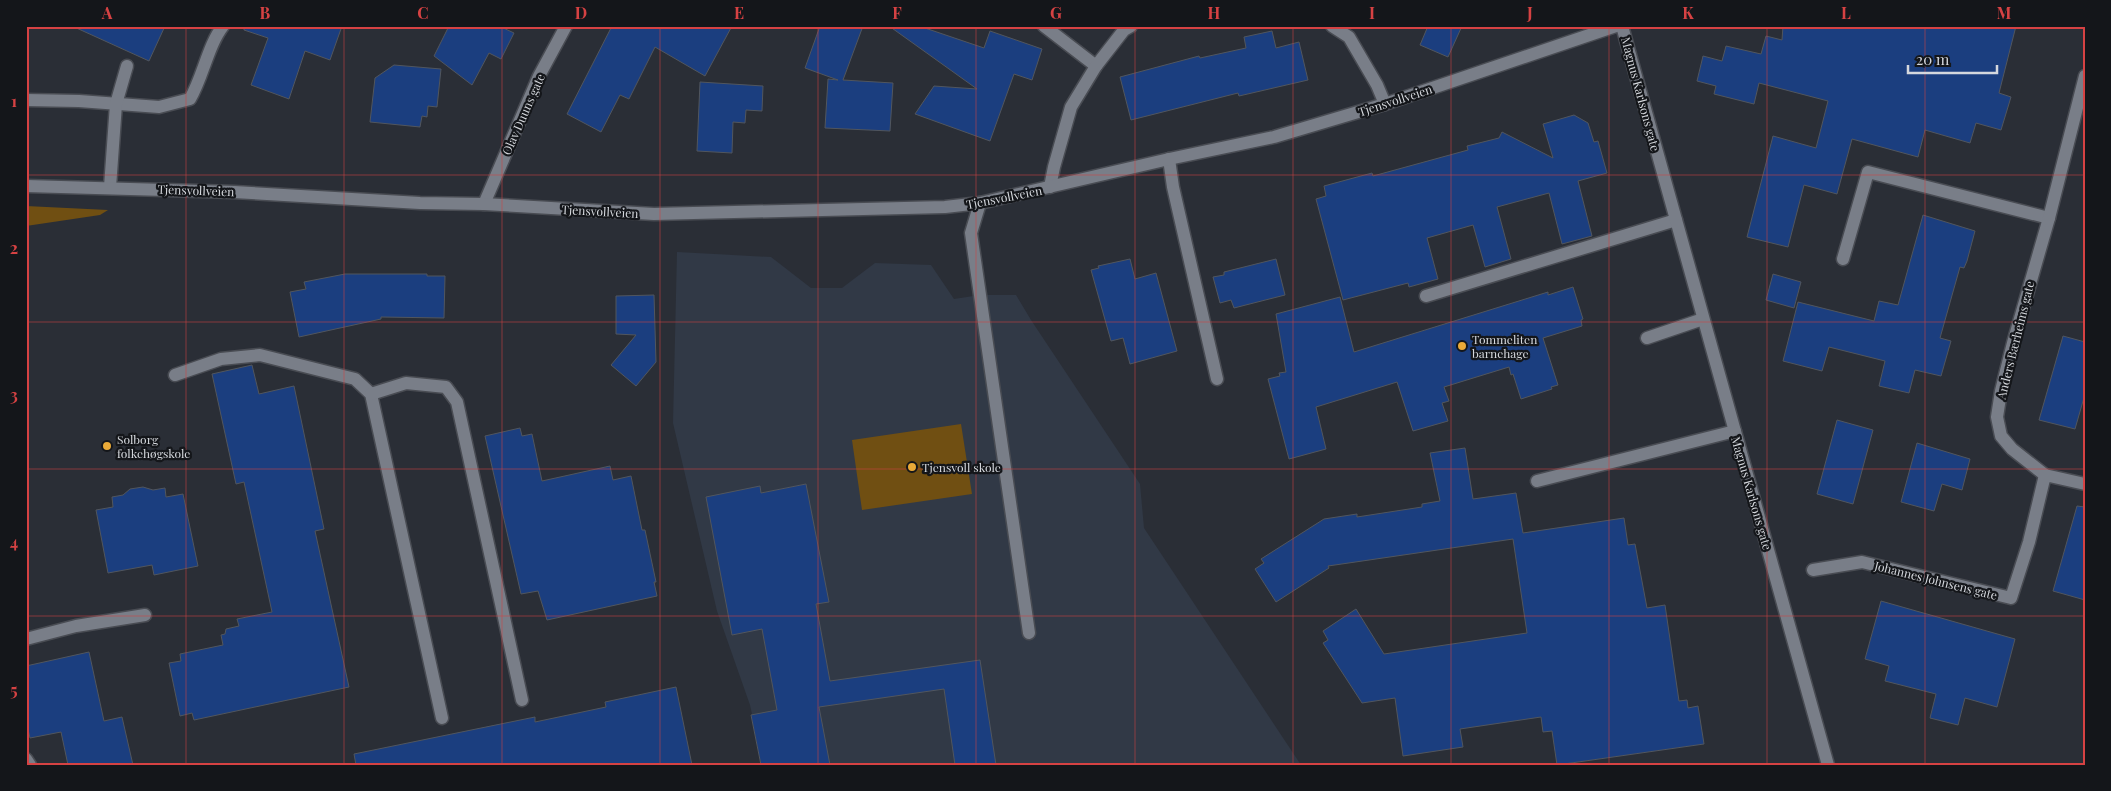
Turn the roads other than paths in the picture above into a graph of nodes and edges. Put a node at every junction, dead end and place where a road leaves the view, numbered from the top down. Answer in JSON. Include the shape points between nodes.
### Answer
{"nodes":[{"id":1,"x":223,"y":26,"type":"edge"},
{"id":2,"x":566,"y":26,"type":"edge"},
{"id":3,"x":1044,"y":26,"type":"edge"},
{"id":4,"x":1131,"y":26,"type":"edge"},
{"id":5,"x":1332,"y":26,"type":"edge"},
{"id":6,"x":1616,"y":26,"type":"edge"},
{"id":7,"x":1622,"y":26,"type":"edge"},
{"id":8,"x":126,"y":66,"type":"dead end"},
{"id":9,"x":1096,"y":66,"type":"junction"},
{"id":10,"x":2085,"y":76,"type":"edge"},
{"id":11,"x":26,"y":100,"type":"edge"},
{"id":12,"x":116,"y":104,"type":"junction"},
{"id":13,"x":1385,"y":104,"type":"junction"},
{"id":14,"x":1169,"y":159,"type":"junction"},
{"id":15,"x":26,"y":186,"type":"edge"},
{"id":16,"x":1050,"y":187,"type":"junction"},
{"id":17,"x":110,"y":188,"type":"junction"},
{"id":18,"x":980,"y":203,"type":"junction"},
{"id":19,"x":484,"y":204,"type":"junction"},
{"id":20,"x":2049,"y":218,"type":"junction"},
{"id":21,"x":1676,"y":220,"type":"junction"},
{"id":22,"x":1843,"y":259,"type":"dead end"},
{"id":23,"x":1426,"y":296,"type":"dead end"},
{"id":24,"x":1703,"y":319,"type":"junction"},
{"id":25,"x":1648,"y":338,"type":"dead end"},
{"id":26,"x":175,"y":375,"type":"dead end"},
{"id":27,"x":1217,"y":379,"type":"dead end"},
{"id":28,"x":371,"y":394,"type":"junction"},
{"id":29,"x":1735,"y":431,"type":"junction"},
{"id":30,"x":2045,"y":475,"type":"junction"},
{"id":31,"x":1537,"y":482,"type":"dead end"},
{"id":32,"x":2085,"y":484,"type":"edge"},
{"id":33,"x":1813,"y":570,"type":"dead end"},
{"id":34,"x":145,"y":615,"type":"dead end"},
{"id":35,"x":1029,"y":633,"type":"dead end"},
{"id":36,"x":26,"y":638,"type":"edge"},
{"id":37,"x":522,"y":700,"type":"dead end"},
{"id":38,"x":442,"y":718,"type":"dead end"},
{"id":39,"x":26,"y":759,"type":"edge"},
{"id":40,"x":30,"y":765,"type":"edge"},
{"id":41,"x":1828,"y":765,"type":"edge"}],
"edges":[{"from":1,"to":12,"type":"street","via":[[190,99],[160,107]]},
{"from":2,"to":19,"type":"street","name":"Olav Duuns gate","via":[[539,76]]},
{"from":3,"to":9,"type":"street"},
{"from":4,"to":9,"type":"street","via":[[1124,30]]},
{"from":5,"to":13,"type":"street","via":[[1349,37]]},
{"from":6,"to":13,"type":"street","name":"Tjensvollveien"},
{"from":7,"to":21,"type":"street","name":"Magnus Karlsons gate"},
{"from":8,"to":12,"type":"street"},
{"from":9,"to":16,"type":"street","via":[[1071,107]]},
{"from":10,"to":20,"type":"street","name":"Anders Bærheims gate"},
{"from":11,"to":12,"type":"street"},
{"from":12,"to":17,"type":"street"},
{"from":13,"to":14,"type":"street","name":"Tjensvollveien","via":[[1274,137]]},
{"from":14,"to":16,"type":"street","name":"Tjensvollveien"},
{"from":14,"to":27,"type":"street"},
{"from":15,"to":17,"type":"street","name":"Tjensvollveien"},
{"from":16,"to":18,"type":"street","name":"Tjensvollveien"},
{"from":17,"to":19,"type":"street","name":"Tjensvollveien"},
{"from":18,"to":19,"type":"street","name":"Tjensvollveien","via":[[876,210],[654,214]]},
{"from":18,"to":35,"type":"street","via":[[971,233]]},
{"from":20,"to":22,"type":"street","via":[[1868,172]]},
{"from":20,"to":30,"type":"street","name":"Anders Bærheims gate","via":[[2013,344],[1997,417],[2001,436]]},
{"from":21,"to":23,"type":"street"},
{"from":21,"to":24,"type":"street","name":"Magnus Karlsons gate"},
{"from":24,"to":25,"type":"street"},
{"from":24,"to":29,"type":"street","name":"Magnus Karlsons gate"},
{"from":26,"to":28,"type":"street","via":[[221,359],[260,355],[355,379]]},
{"from":28,"to":37,"type":"street","via":[[406,383],[446,387],[457,402]]},
{"from":28,"to":38,"type":"street"},
{"from":29,"to":31,"type":"street"},
{"from":29,"to":41,"type":"street","name":"Magnus Karlsons gate"},
{"from":30,"to":32,"type":"street"},
{"from":30,"to":33,"type":"street","name":"Johannes Johnsens gate","via":[[2011,598],[1862,562]]},
{"from":34,"to":36,"type":"street"},
{"from":39,"to":40,"type":"street"}]}
